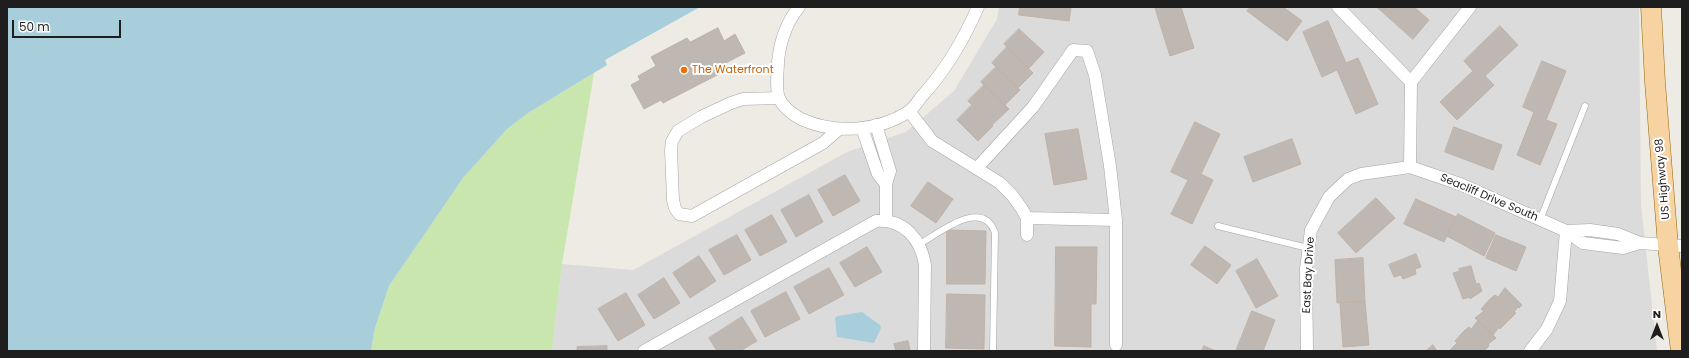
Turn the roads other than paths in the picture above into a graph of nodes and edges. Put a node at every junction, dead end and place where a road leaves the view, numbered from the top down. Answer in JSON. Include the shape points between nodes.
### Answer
{"nodes":[{"id":1,"x":799,"y":7,"type":"edge"},
{"id":2,"x":978,"y":7,"type":"edge"},
{"id":3,"x":1338,"y":7,"type":"edge"},
{"id":4,"x":1470,"y":7,"type":"edge"},
{"id":5,"x":1650,"y":7,"type":"edge"},
{"id":6,"x":1411,"y":82,"type":"junction"},
{"id":7,"x":779,"y":98,"type":"junction"},
{"id":8,"x":1585,"y":106,"type":"dead end"},
{"id":9,"x":909,"y":111,"type":"junction"},
{"id":10,"x":876,"y":125,"type":"junction"},
{"id":11,"x":862,"y":128,"type":"junction"},
{"id":12,"x":839,"y":129,"type":"junction"},
{"id":13,"x":1410,"y":167,"type":"junction"},
{"id":14,"x":977,"y":168,"type":"junction"},
{"id":15,"x":886,"y":184,"type":"junction"},
{"id":16,"x":1027,"y":218,"type":"junction"},
{"id":17,"x":886,"y":220,"type":"junction"},
{"id":18,"x":1116,"y":220,"type":"junction"},
{"id":19,"x":1540,"y":220,"type":"junction"},
{"id":20,"x":1218,"y":226,"type":"dead end"},
{"id":21,"x":1566,"y":231,"type":"junction"},
{"id":22,"x":1027,"y":235,"type":"dead end"},
{"id":23,"x":920,"y":244,"type":"junction"},
{"id":24,"x":1675,"y":246,"type":"edge"},
{"id":25,"x":1308,"y":248,"type":"junction"},
{"id":26,"x":1116,"y":345,"type":"dead end"},
{"id":27,"x":644,"y":351,"type":"edge"},
{"id":28,"x":924,"y":351,"type":"edge"},
{"id":29,"x":993,"y":351,"type":"edge"},
{"id":30,"x":1307,"y":351,"type":"edge"},
{"id":31,"x":1530,"y":351,"type":"edge"},
{"id":32,"x":1681,"y":351,"type":"edge"}],
"edges":[{"from":1,"to":7,"type":"street","via":[[788,23],[780,43],[777,78]]},
{"from":2,"to":9,"type":"street","via":[[954,54],[934,84]]},
{"from":3,"to":6,"type":"street"},
{"from":4,"to":6,"type":"street"},
{"from":5,"to":24,"type":"main road","name":"US Highway 98","via":[[1655,82]]},
{"from":6,"to":13,"type":"street"},
{"from":7,"to":12,"type":"street","via":[[792,114],[810,123]]},
{"from":7,"to":12,"type":"street","via":[[731,103],[678,131],[672,141],[671,150],[673,200],[680,214],[692,216],[823,143]]},
{"from":8,"to":19,"type":"lane"},
{"from":9,"to":10,"type":"street"},
{"from":9,"to":14,"type":"street","via":[[932,141]]},
{"from":10,"to":11,"type":"street"},
{"from":10,"to":15,"type":"street","via":[[890,171]]},
{"from":11,"to":12,"type":"street"},
{"from":11,"to":15,"type":"street","via":[[878,174]]},
{"from":13,"to":19,"type":"street","name":"Seacliff Drive South","via":[[1460,184]]},
{"from":13,"to":25,"type":"street","name":"East Bay Drive","via":[[1361,174],[1348,179],[1323,206],[1311,230]]},
{"from":14,"to":16,"type":"street","via":[[1000,183]]},
{"from":14,"to":18,"type":"street","via":[[1033,107],[1073,50],[1087,51],[1095,75]]},
{"from":15,"to":17,"type":"street"},
{"from":16,"to":18,"type":"street"},
{"from":16,"to":22,"type":"street"},
{"from":17,"to":23,"type":"street","via":[[897,224]]},
{"from":17,"to":27,"type":"street","via":[[876,221]]},
{"from":18,"to":26,"type":"street"},
{"from":19,"to":21,"type":"street","name":"Seacliff Drive South"},
{"from":20,"to":25,"type":"lane"},
{"from":21,"to":24,"type":"street","name":"Seacliff Drive South","via":[[1583,243],[1622,248],[1640,243]]},
{"from":21,"to":31,"type":"street","via":[[1560,301],[1547,329]]},
{"from":23,"to":28,"type":"street","via":[[925,265]]},
{"from":23,"to":29,"type":"lane","via":[[966,218],[981,218],[993,227]]},
{"from":24,"to":32,"type":"main road","name":"US Highway 98"},
{"from":25,"to":30,"type":"street","name":"East Bay Drive"}]}
